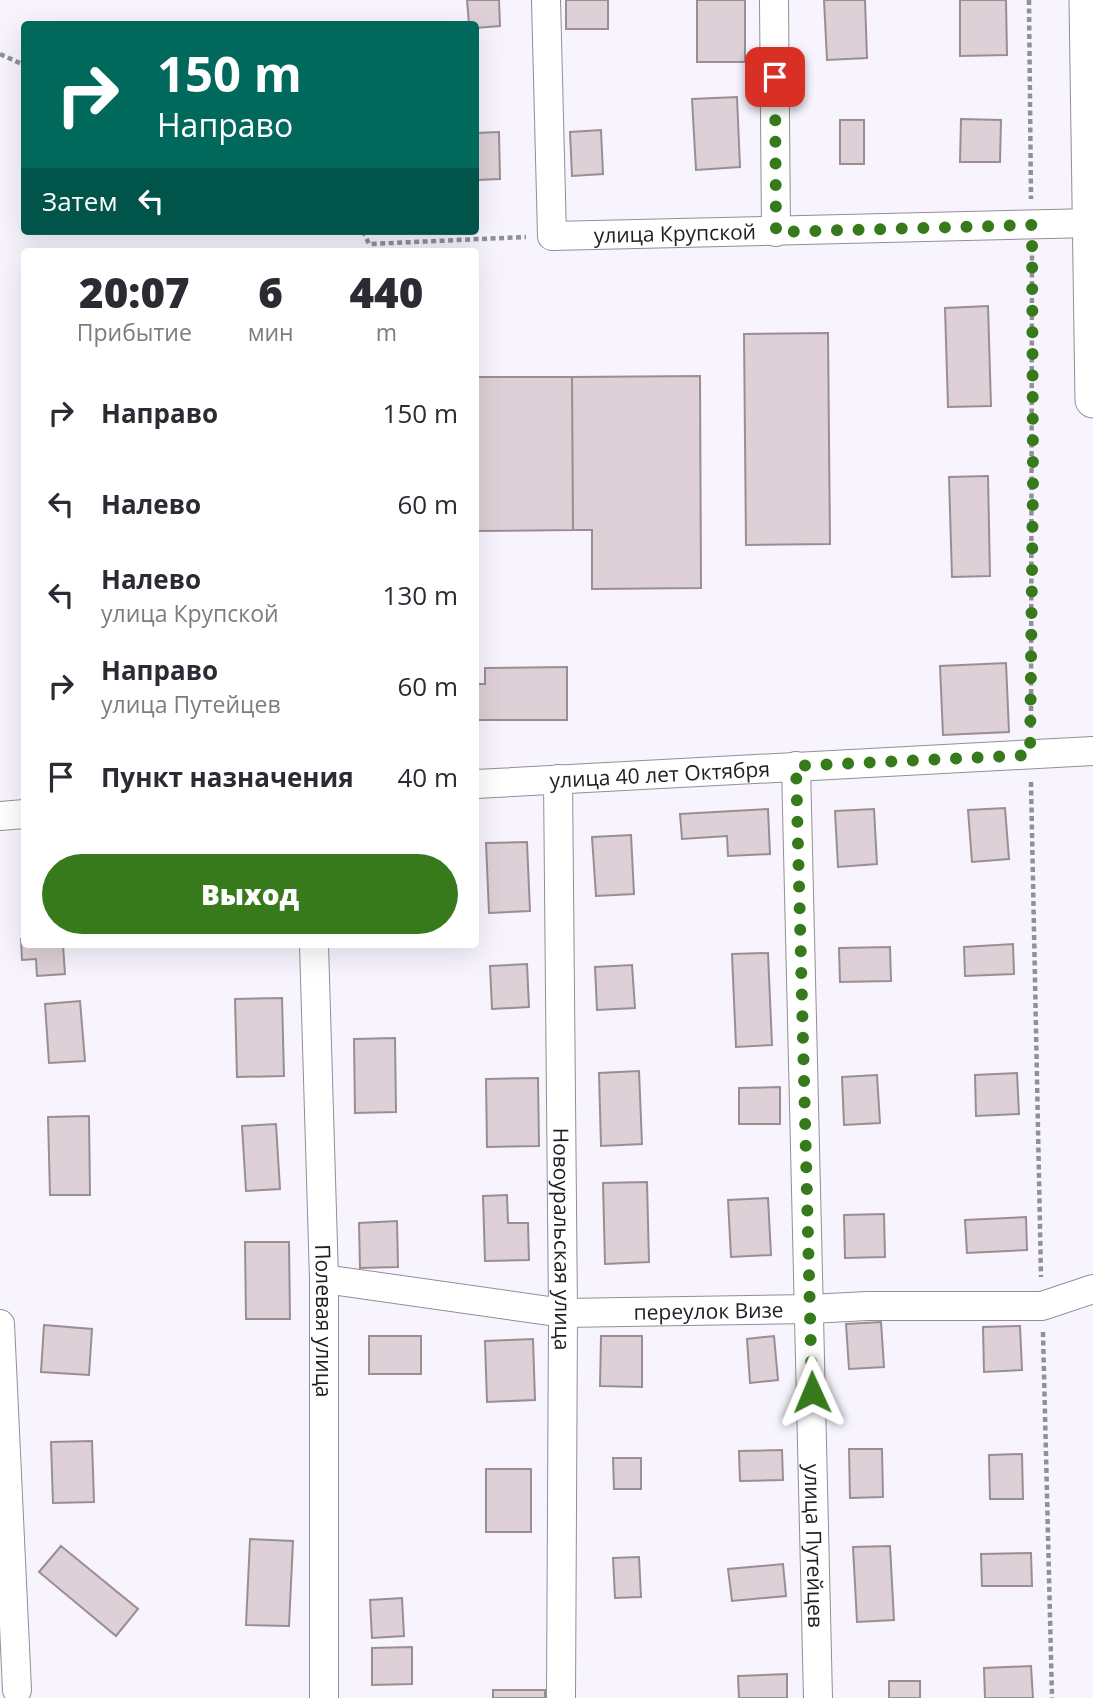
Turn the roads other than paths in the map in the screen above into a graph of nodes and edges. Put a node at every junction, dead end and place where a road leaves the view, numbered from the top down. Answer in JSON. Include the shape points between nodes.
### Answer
{"nodes":[{"id":1,"x":546,"y":0,"type":"edge"},
{"id":2,"x":774,"y":0,"type":"edge"},
{"id":3,"x":1087,"y":0,"type":"edge"},
{"id":4,"x":1092,"y":223,"type":"edge"},
{"id":5,"x":776,"y":232,"type":"junction"},
{"id":6,"x":1093,"y":400,"type":"edge"},
{"id":7,"x":1093,"y":751,"type":"edge"},
{"id":8,"x":796,"y":766,"type":"junction"},
{"id":9,"x":558,"y":779,"type":"junction"},
{"id":10,"x":479,"y":784,"type":"edge"},
{"id":11,"x":21,"y":814,"type":"edge"},
{"id":12,"x":0,"y":816,"type":"edge"},
{"id":13,"x":314,"y":948,"type":"edge"},
{"id":14,"x":324,"y":1279,"type":"junction"},
{"id":15,"x":1093,"y":1289,"type":"edge"},
{"id":16,"x":810,"y":1309,"type":"junction"},
{"id":17,"x":563,"y":1313,"type":"junction"},
{"id":18,"x":0,"y":1324,"type":"edge"},
{"id":19,"x":15,"y":1688,"type":"edge"},
{"id":20,"x":324,"y":1698,"type":"edge"},
{"id":21,"x":561,"y":1698,"type":"edge"},
{"id":22,"x":818,"y":1698,"type":"edge"}],
"edges":[{"from":1,"to":5,"type":"street","name":"улица Крупской","via":[[552,236]]},
{"from":2,"to":5,"type":"street"},
{"from":3,"to":4,"type":"street"},
{"from":4,"to":5,"type":"street","name":"улица Крупской"},
{"from":4,"to":6,"type":"street"},
{"from":7,"to":8,"type":"street","name":"улица 40 лет Октября"},
{"from":8,"to":9,"type":"street","name":"улица 40 лет Октября"},
{"from":8,"to":16,"type":"street","name":"улица Путейцев"},
{"from":9,"to":10,"type":"street","name":"улица 40 лет Октября"},
{"from":9,"to":17,"type":"street","name":"Новоуральская улица"},
{"from":11,"to":12,"type":"street"},
{"from":13,"to":14,"type":"street","name":"Полевая улица"},
{"from":14,"to":17,"type":"street","name":"переулок Визе"},
{"from":14,"to":20,"type":"street","name":"Полевая улица"},
{"from":15,"to":16,"type":"street","name":"переулок Визе","via":[[1042,1306]]},
{"from":16,"to":17,"type":"street","name":"переулок Визе"},
{"from":16,"to":22,"type":"street","name":"улица Путейцев"},
{"from":17,"to":21,"type":"street","name":"Новоуральская улица"},
{"from":18,"to":19,"type":"street"}]}
